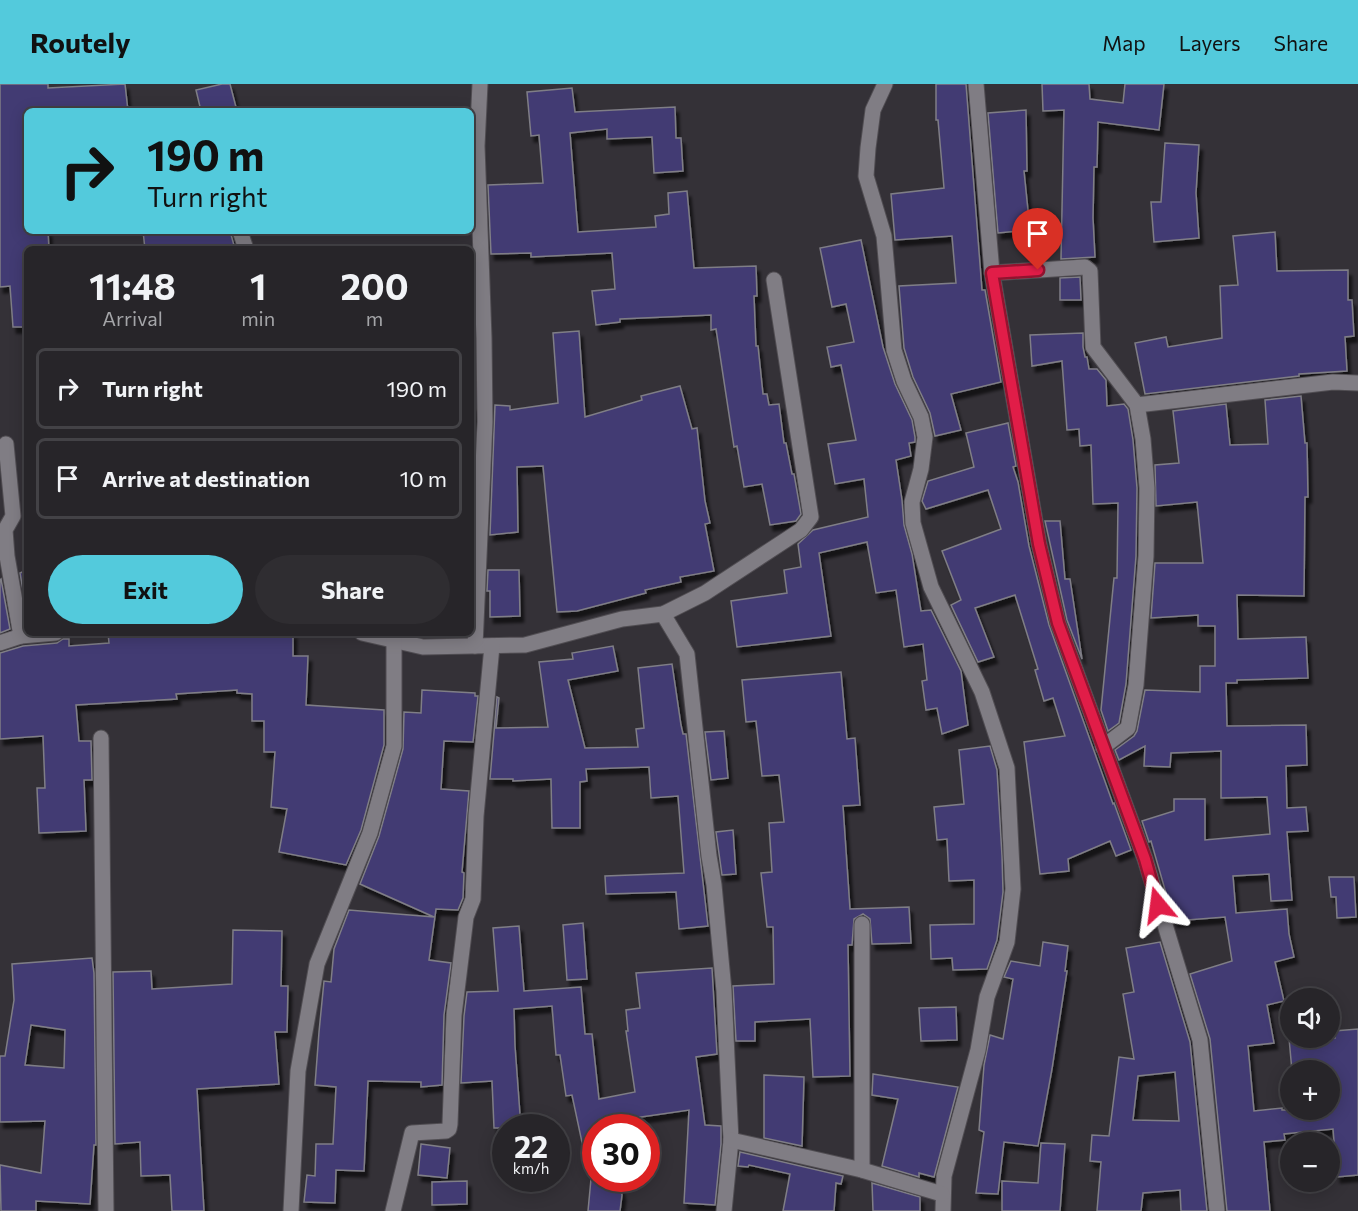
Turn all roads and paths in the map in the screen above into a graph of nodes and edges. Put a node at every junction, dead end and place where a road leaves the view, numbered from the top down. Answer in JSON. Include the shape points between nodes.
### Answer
{"nodes":[{"id":1,"x":480,"y":84,"type":"edge"},
{"id":2,"x":885,"y":84,"type":"edge"},
{"id":3,"x":976,"y":84,"type":"edge"},
{"id":4,"x":474,"y":146,"type":"edge"},
{"id":5,"x":992,"y":273,"type":"junction"},
{"id":6,"x":774,"y":280,"type":"dead end"},
{"id":7,"x":478,"y":339,"type":"edge"},
{"id":8,"x":1358,"y":383,"type":"edge"},
{"id":9,"x":1137,"y":405,"type":"junction"},
{"id":10,"x":6,"y":444,"type":"dead end"},
{"id":11,"x":663,"y":614,"type":"junction"},
{"id":12,"x":21,"y":636,"type":"junction"},
{"id":13,"x":24,"y":636,"type":"edge"},
{"id":14,"x":394,"y":637,"type":"edge"},
{"id":15,"x":0,"y":643,"type":"edge"},
{"id":16,"x":475,"y":646,"type":"junction"},
{"id":17,"x":492,"y":646,"type":"junction"},
{"id":18,"x":101,"y":738,"type":"dead end"},
{"id":19,"x":1103,"y":747,"type":"junction"},
{"id":20,"x":862,"y":924,"type":"dead end"},
{"id":21,"x":731,"y":1140,"type":"junction"},
{"id":22,"x":862,"y":1170,"type":"junction"},
{"id":23,"x":942,"y":1194,"type":"junction"},
{"id":24,"x":106,"y":1211,"type":"edge"},
{"id":25,"x":291,"y":1211,"type":"edge"},
{"id":26,"x":393,"y":1211,"type":"edge"},
{"id":27,"x":724,"y":1211,"type":"edge"},
{"id":28,"x":943,"y":1211,"type":"edge"},
{"id":29,"x":1217,"y":1211,"type":"edge"}],
"edges":[{"from":1,"to":4,"type":"street"},
{"from":2,"to":23,"type":"street","via":[[873,110],[866,176],[884,236],[894,350],[925,437],[912,502],[913,523],[931,587],[982,692],[1007,768],[1013,889],[1007,942],[987,997],[978,1050]]},
{"from":3,"to":5,"type":"street"},
{"from":4,"to":7,"type":"street"},
{"from":5,"to":9,"type":"street","via":[[1085,267],[1089,271],[1093,347]]},
{"from":5,"to":19,"type":"street","via":[[1039,544],[1058,623]]},
{"from":6,"to":11,"type":"street","via":[[811,517],[801,530],[705,593]]},
{"from":7,"to":16,"type":"street","via":[[485,422]]},
{"from":8,"to":9,"type":"street","via":[[1333,382]]},
{"from":9,"to":19,"type":"street","via":[[1148,488],[1136,685],[1128,728]]},
{"from":10,"to":12,"type":"street","via":[[12,516],[5,530],[7,556]]},
{"from":11,"to":17,"type":"street","via":[[622,619],[525,645]]},
{"from":11,"to":21,"type":"street","via":[[687,654],[722,968]]},
{"from":12,"to":13,"type":"street"},
{"from":12,"to":15,"type":"street"},
{"from":14,"to":16,"type":"street","via":[[423,647]]},
{"from":14,"to":25,"type":"street","via":[[394,746],[370,833],[317,964],[298,1071]]},
{"from":16,"to":17,"type":"street"},
{"from":17,"to":26,"type":"street","via":[[476,816],[473,899],[466,916],[454,1015],[450,1124],[446,1131],[412,1133]]},
{"from":18,"to":24,"type":"street"},
{"from":19,"to":29,"type":"street","via":[[1145,859],[1200,1041]]},
{"from":20,"to":22,"type":"street"},
{"from":21,"to":22,"type":"street"},
{"from":21,"to":27,"type":"street"},
{"from":22,"to":23,"type":"street"},
{"from":23,"to":28,"type":"street"}]}
